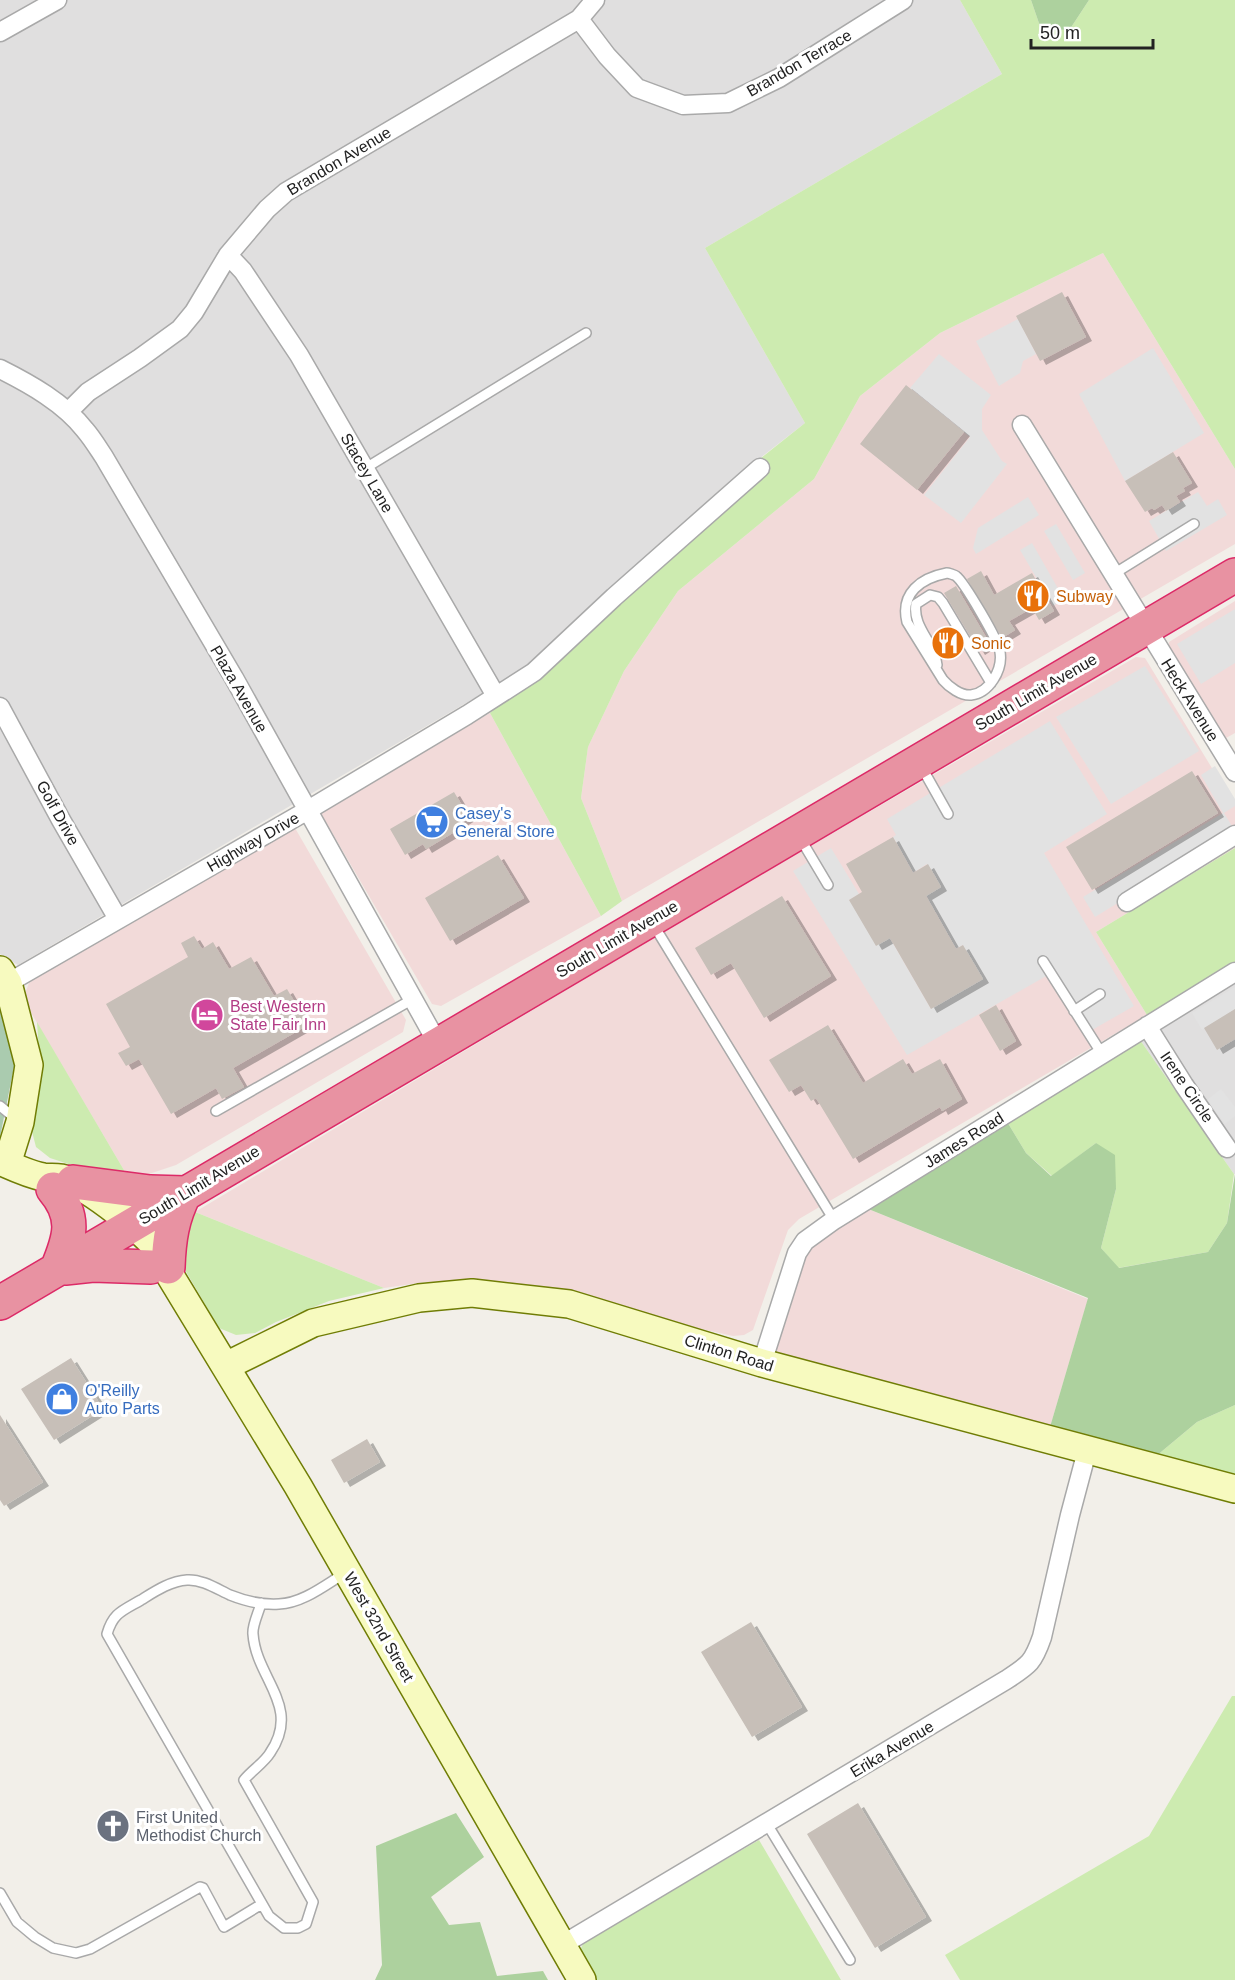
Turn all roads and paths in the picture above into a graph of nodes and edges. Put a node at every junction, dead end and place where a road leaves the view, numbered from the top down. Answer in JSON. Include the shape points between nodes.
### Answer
{"nodes":[{"id":1,"x":57,"y":0,"type":"edge"},
{"id":2,"x":596,"y":0,"type":"edge"},
{"id":3,"x":903,"y":0,"type":"edge"},
{"id":4,"x":579,"y":19,"type":"junction"},
{"id":5,"x":0,"y":32,"type":"edge"},
{"id":6,"x":228,"y":255,"type":"junction"},
{"id":7,"x":586,"y":333,"type":"dead end"},
{"id":8,"x":0,"y":369,"type":"edge"},
{"id":9,"x":68,"y":412,"type":"junction"},
{"id":10,"x":1022,"y":425,"type":"dead end"},
{"id":11,"x":760,"y":468,"type":"dead end"},
{"id":12,"x":364,"y":469,"type":"junction"},
{"id":13,"x":1194,"y":524,"type":"dead end"},
{"id":14,"x":1112,"y":575,"type":"junction"},
{"id":15,"x":1235,"y":575,"type":"edge"},
{"id":16,"x":1145,"y":628,"type":"junction"},
{"id":17,"x":937,"y":671,"type":"junction"},
{"id":18,"x":496,"y":696,"type":"junction"},
{"id":19,"x":993,"y":696,"type":"junction"},
{"id":20,"x":0,"y":707,"type":"edge"},
{"id":21,"x":918,"y":762,"type":"junction"},
{"id":22,"x":1235,"y":772,"type":"edge"},
{"id":23,"x":308,"y":810,"type":"junction"},
{"id":24,"x":948,"y":814,"type":"dead end"},
{"id":25,"x":797,"y":833,"type":"junction"},
{"id":26,"x":1235,"y":835,"type":"edge"},
{"id":27,"x":828,"y":885,"type":"dead end"},
{"id":28,"x":1126,"y":902,"type":"dead end"},
{"id":29,"x":118,"y":919,"type":"junction"},
{"id":30,"x":650,"y":920,"type":"junction"},
{"id":31,"x":1043,"y":961,"type":"dead end"},
{"id":32,"x":1235,"y":972,"type":"edge"},
{"id":33,"x":4,"y":976,"type":"edge"},
{"id":34,"x":1100,"y":994,"type":"dead end"},
{"id":35,"x":413,"y":999,"type":"junction"},
{"id":36,"x":1074,"y":1011,"type":"junction"},
{"id":37,"x":1147,"y":1026,"type":"junction"},
{"id":38,"x":438,"y":1044,"type":"junction"},
{"id":39,"x":1102,"y":1054,"type":"junction"},
{"id":40,"x":216,"y":1111,"type":"dead end"},
{"id":41,"x":10,"y":1114,"type":"edge"},
{"id":42,"x":1227,"y":1148,"type":"dead end"},
{"id":43,"x":3,"y":1162,"type":"edge"},
{"id":44,"x":57,"y":1183,"type":"junction"},
{"id":45,"x":184,"y":1193,"type":"junction"},
{"id":46,"x":834,"y":1220,"type":"junction"},
{"id":47,"x":125,"y":1229,"type":"junction"},
{"id":48,"x":57,"y":1269,"type":"junction"},
{"id":49,"x":164,"y":1271,"type":"junction"},
{"id":50,"x":0,"y":1303,"type":"edge"},
{"id":51,"x":762,"y":1363,"type":"junction"},
{"id":52,"x":226,"y":1366,"type":"junction"},
{"id":53,"x":1088,"y":1451,"type":"junction"},
{"id":54,"x":1235,"y":1489,"type":"edge"},
{"id":55,"x":347,"y":1571,"type":"junction"},
{"id":56,"x":261,"y":1603,"type":"junction"},
{"id":57,"x":767,"y":1824,"type":"junction"},
{"id":58,"x":0,"y":1893,"type":"edge"},
{"id":59,"x":262,"y":1904,"type":"junction"},
{"id":60,"x":562,"y":1945,"type":"junction"},
{"id":61,"x":850,"y":1960,"type":"dead end"},
{"id":62,"x":582,"y":1980,"type":"edge"}],
"edges":[{"from":1,"to":5,"type":"street"},
{"from":2,"to":4,"type":"street","name":"Brandon Avenue"},
{"from":3,"to":4,"type":"street","name":"Brandon Terrace","via":[[779,78],[728,104],[683,105],[637,88]]},
{"from":4,"to":6,"type":"street","name":"Brandon Avenue","via":[[286,192],[267,208]]},
{"from":6,"to":9,"type":"street","name":"Brandon Avenue","via":[[180,329],[88,392]]},
{"from":6,"to":12,"type":"street","name":"Stacey Lane","via":[[299,355]]},
{"from":7,"to":12,"type":"lane"},
{"from":8,"to":9,"type":"street","name":"Plaza Avenue"},
{"from":9,"to":23,"type":"street","name":"Plaza Avenue","via":[[104,457]]},
{"from":10,"to":14,"type":"street","name":"Heck Avenue"},
{"from":11,"to":18,"type":"street","name":"Highway Drive","via":[[534,672]]},
{"from":12,"to":18,"type":"street","name":"Stacey Lane"},
{"from":13,"to":14,"type":"lane"},
{"from":14,"to":16,"type":"street","name":"Heck Avenue"},
{"from":15,"to":16,"type":"highway","name":"South Limit Avenue"},
{"from":16,"to":19,"type":"highway","name":"South Limit Avenue"},
{"from":16,"to":22,"type":"street","name":"Heck Avenue"},
{"from":17,"to":19,"type":"lane","via":[[949,687],[969,695]]},
{"from":17,"to":19,"type":"lane","via":[[938,662],[914,613],[916,604],[930,595],[943,603]]},
{"from":17,"to":19,"type":"lane","via":[[908,622],[905,604],[916,586],[947,573],[963,584],[996,640],[1001,654]]},
{"from":18,"to":23,"type":"street","name":"Highway Drive"},
{"from":19,"to":21,"type":"highway","name":"South Limit Avenue"},
{"from":20,"to":29,"type":"street","name":"Golf Drive"},
{"from":21,"to":24,"type":"lane"},
{"from":21,"to":25,"type":"highway","name":"South Limit Avenue"},
{"from":23,"to":29,"type":"street","name":"Highway Drive"},
{"from":23,"to":35,"type":"street","name":"Plaza Avenue"},
{"from":25,"to":27,"type":"lane"},
{"from":25,"to":30,"type":"highway","name":"South Limit Avenue"},
{"from":26,"to":28,"type":"street"},
{"from":29,"to":33,"type":"street","name":"Highway Drive"},
{"from":30,"to":38,"type":"highway","name":"South Limit Avenue"},
{"from":30,"to":46,"type":"lane"},
{"from":31,"to":36,"type":"lane"},
{"from":32,"to":37,"type":"street","name":"James Road"},
{"from":33,"to":41,"type":"street","via":[[29,1065]]},
{"from":34,"to":36,"type":"lane"},
{"from":35,"to":38,"type":"street","name":"Plaza Avenue"},
{"from":35,"to":40,"type":"lane"},
{"from":36,"to":39,"type":"lane"},
{"from":37,"to":39,"type":"street","name":"James Road"},
{"from":37,"to":42,"type":"street","name":"Irene Circle"},
{"from":38,"to":45,"type":"highway","name":"South Limit Avenue"},
{"from":39,"to":46,"type":"street","name":"James Road"},
{"from":41,"to":43,"type":"street"},
{"from":43,"to":44,"type":"street","name":"West 32nd Street"},
{"from":44,"to":45,"type":"highway"},
{"from":44,"to":47,"type":"street","name":"West 32nd Street","via":[[85,1208]]},
{"from":44,"to":48,"type":"highway","via":[[70,1222]]},
{"from":45,"to":47,"type":"highway","name":"South Limit Avenue"},
{"from":45,"to":49,"type":"highway","via":[[172,1225]]},
{"from":46,"to":51,"type":"street","name":"James Road","via":[[805,1241],[797,1253]]},
{"from":47,"to":48,"type":"highway","name":"South Limit Avenue"},
{"from":47,"to":49,"type":"street","name":"West 32nd Street"},
{"from":48,"to":49,"type":"highway","via":[[93,1265]]},
{"from":48,"to":50,"type":"highway","name":"South Limit Avenue"},
{"from":49,"to":52,"type":"street","name":"West 32nd Street"},
{"from":51,"to":52,"type":"street","name":"Clinton Road","via":[[569,1304],[472,1293],[419,1298],[314,1323]]},
{"from":51,"to":53,"type":"street","name":"Clinton Road"},
{"from":52,"to":55,"type":"street","name":"West 32nd Street"},
{"from":53,"to":54,"type":"street","name":"Clinton Road"},
{"from":53,"to":57,"type":"street","name":"Erika Avenue","via":[[1036,1656],[1006,1680]]},
{"from":55,"to":56,"type":"lane","via":[[294,1602]]},
{"from":55,"to":60,"type":"street","name":"West 32nd Street"},
{"from":56,"to":59,"type":"lane","via":[[253,1632],[256,1653],[283,1716],[270,1754],[244,1780],[313,1902],[306,1924],[298,1928],[284,1928]]},
{"from":56,"to":59,"type":"lane","via":[[187,1580],[161,1587],[122,1611],[111,1620],[107,1634]]},
{"from":57,"to":60,"type":"street","name":"Erika Avenue"},
{"from":57,"to":61,"type":"lane"},
{"from":58,"to":59,"type":"lane","via":[[17,1922],[35,1937],[54,1948],[76,1953],[90,1949],[200,1887],[224,1927]]},
{"from":60,"to":62,"type":"street","name":"West 32nd Street"}]}
